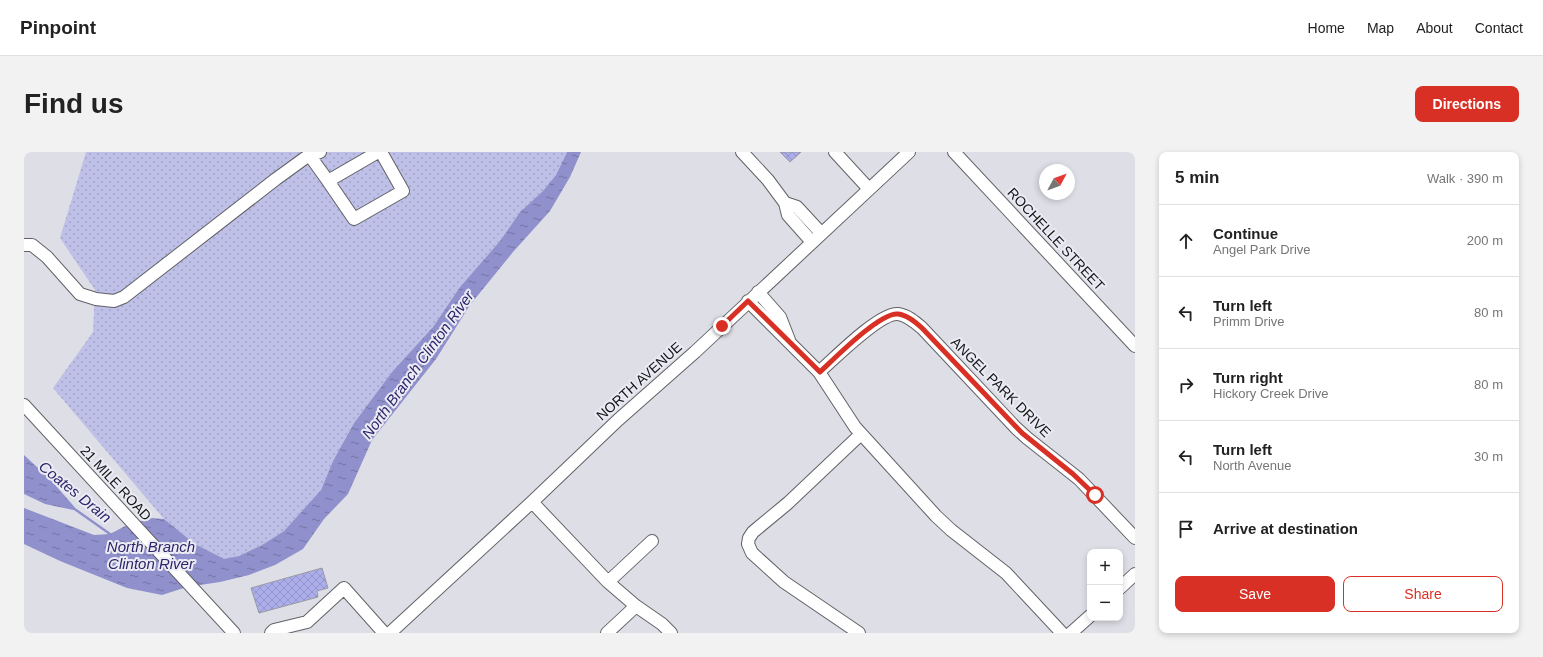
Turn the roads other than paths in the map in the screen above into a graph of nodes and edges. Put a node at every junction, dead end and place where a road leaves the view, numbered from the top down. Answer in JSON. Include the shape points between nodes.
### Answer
{"nodes":[{"id":1,"x":380,"y":152,"type":"edge"},
{"id":2,"x":742,"y":152,"type":"edge"},
{"id":3,"x":835,"y":152,"type":"edge"},
{"id":4,"x":909,"y":152,"type":"edge"},
{"id":5,"x":954,"y":152,"type":"edge"},
{"id":6,"x":313,"y":153,"type":"edge"},
{"id":7,"x":328,"y":181,"type":"junction"},
{"id":8,"x":870,"y":189,"type":"junction"},
{"id":9,"x":785,"y":203,"type":"junction"},
{"id":10,"x":821,"y":233,"type":"junction"},
{"id":11,"x":812,"y":242,"type":"junction"},
{"id":12,"x":24,"y":245,"type":"edge"},
{"id":13,"x":758,"y":292,"type":"junction"},
{"id":14,"x":748,"y":301,"type":"junction"},
{"id":15,"x":791,"y":345,"type":"junction"},
{"id":16,"x":1135,"y":346,"type":"edge"},
{"id":17,"x":820,"y":372,"type":"junction"},
{"id":18,"x":24,"y":405,"type":"edge"},
{"id":19,"x":860,"y":434,"type":"junction"},
{"id":20,"x":532,"y":502,"type":"junction"},
{"id":21,"x":1135,"y":538,"type":"edge"},
{"id":22,"x":652,"y":541,"type":"dead end"},
{"id":23,"x":1135,"y":574,"type":"edge"},
{"id":24,"x":608,"y":582,"type":"junction"},
{"id":25,"x":1123,"y":585,"type":"edge"},
{"id":26,"x":636,"y":606,"type":"junction"},
{"id":27,"x":1087,"y":619,"type":"edge"},
{"id":28,"x":234,"y":633,"type":"edge"},
{"id":29,"x":271,"y":633,"type":"edge"},
{"id":30,"x":384,"y":633,"type":"edge"},
{"id":31,"x":390,"y":633,"type":"edge"},
{"id":32,"x":607,"y":633,"type":"edge"},
{"id":33,"x":671,"y":633,"type":"edge"},
{"id":34,"x":859,"y":633,"type":"edge"},
{"id":35,"x":1062,"y":633,"type":"edge"},
{"id":36,"x":1071,"y":633,"type":"edge"}],
"edges":[{"from":1,"to":7,"type":"street"},
{"from":1,"to":7,"type":"street","via":[[404,191],[354,219]]},
{"from":2,"to":9,"type":"street"},
{"from":3,"to":8,"type":"street"},
{"from":4,"to":8,"type":"street","name":"NORTH AVENUE"},
{"from":5,"to":16,"type":"street","name":"ROCHELLE STREET"},
{"from":6,"to":7,"type":"street"},
{"from":6,"to":12,"type":"street","via":[[124,297],[114,301],[80,294],[47,257],[32,245]]},
{"from":8,"to":10,"type":"street","name":"NORTH AVENUE"},
{"from":9,"to":10,"type":"street","via":[[797,208]]},
{"from":9,"to":11,"type":"street","via":[[788,215]]},
{"from":10,"to":11,"type":"street","name":"NORTH AVENUE"},
{"from":11,"to":13,"type":"street","name":"NORTH AVENUE"},
{"from":13,"to":14,"type":"street","name":"NORTH AVENUE"},
{"from":13,"to":15,"type":"street","via":[[780,317]]},
{"from":14,"to":15,"type":"street"},
{"from":14,"to":20,"type":"street","name":"NORTH AVENUE"},
{"from":15,"to":17,"type":"street"},
{"from":17,"to":19,"type":"street"},
{"from":17,"to":21,"type":"street","name":"ANGEL PARK DRIVE","via":[[875,323],[893,314],[908,318],[922,328],[1019,430],[1079,479]]},
{"from":18,"to":28,"type":"street","name":"21 MILE ROAD"},
{"from":19,"to":34,"type":"street","via":[[778,512],[753,532],[748,544],[752,554],[778,577]]},
{"from":19,"to":35,"type":"street","via":[[936,516],[1006,573]]},
{"from":20,"to":24,"type":"street"},
{"from":20,"to":31,"type":"street","name":"NORTH AVENUE"},
{"from":22,"to":24,"type":"street"},
{"from":23,"to":25,"type":"street"},
{"from":24,"to":26,"type":"street"},
{"from":26,"to":32,"type":"street"},
{"from":26,"to":33,"type":"street"},
{"from":27,"to":36,"type":"street"},
{"from":29,"to":30,"type":"street","via":[[306,622],[344,588]]}]}
